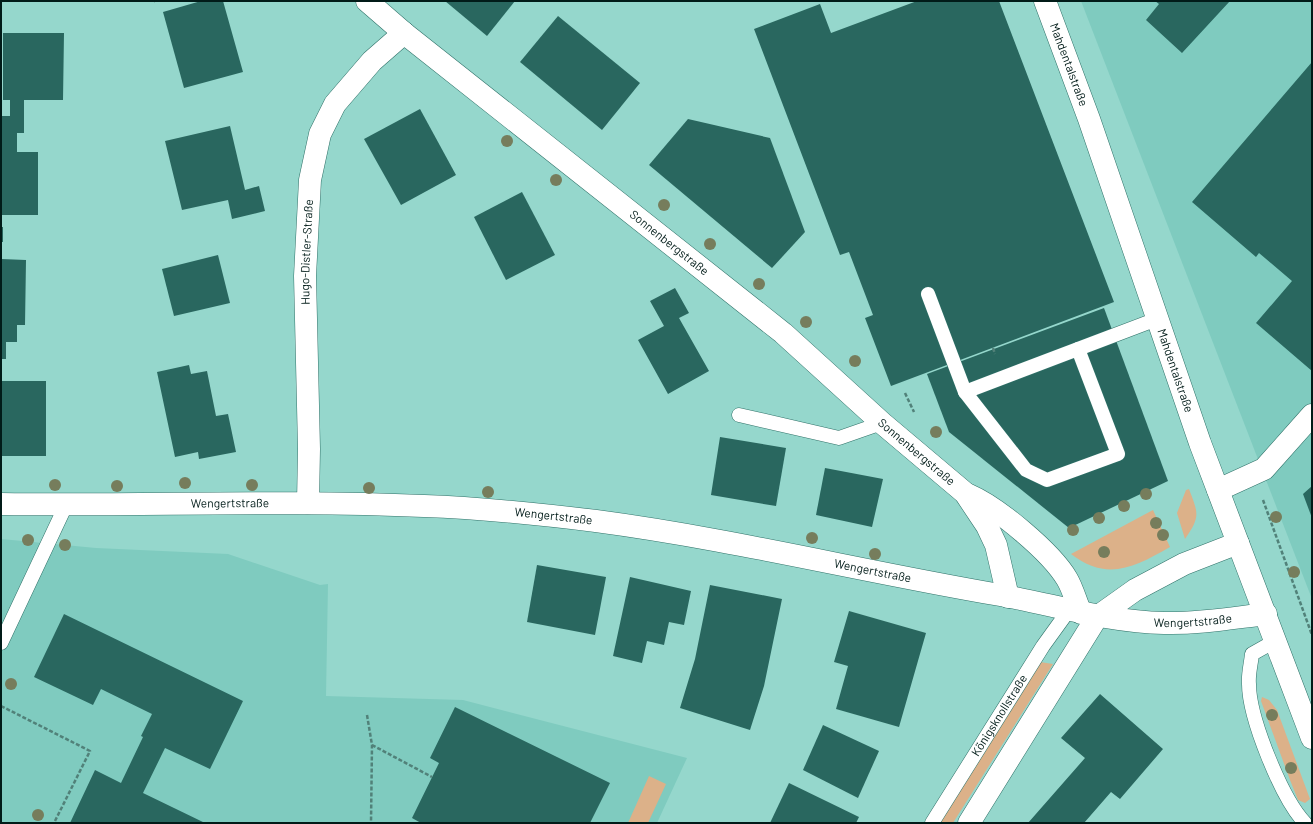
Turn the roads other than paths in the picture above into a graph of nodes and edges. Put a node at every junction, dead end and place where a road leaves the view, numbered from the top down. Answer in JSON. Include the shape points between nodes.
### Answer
{"nodes":[{"id":1,"x":367,"y":1,"type":"edge"},
{"id":2,"x":1045,"y":1,"type":"edge"},
{"id":3,"x":404,"y":33,"type":"junction"},
{"id":4,"x":928,"y":294,"type":"dead end"},
{"id":5,"x":1157,"y":320,"type":"junction"},
{"id":6,"x":1078,"y":349,"type":"junction"},
{"id":7,"x":965,"y":392,"type":"junction"},
{"id":8,"x":739,"y":415,"type":"dead end"},
{"id":9,"x":1312,"y":415,"type":"edge"},
{"id":10,"x":882,"y":423,"type":"junction"},
{"id":11,"x":1218,"y":490,"type":"junction"},
{"id":12,"x":965,"y":493,"type":"junction"},
{"id":13,"x":308,"y":503,"type":"junction"},
{"id":14,"x":1,"y":504,"type":"edge"},
{"id":15,"x":66,"y":505,"type":"junction"},
{"id":16,"x":1238,"y":543,"type":"junction"},
{"id":17,"x":1008,"y":597,"type":"junction"},
{"id":18,"x":1082,"y":613,"type":"junction"},
{"id":19,"x":1266,"y":614,"type":"junction"},
{"id":20,"x":1276,"y":641,"type":"junction"},
{"id":21,"x":1,"y":643,"type":"edge"},
{"id":22,"x":1312,"y":738,"type":"edge"},
{"id":23,"x":932,"y":823,"type":"edge"},
{"id":24,"x":969,"y":823,"type":"edge"},
{"id":25,"x":1305,"y":823,"type":"edge"}],
"edges":[{"from":1,"to":3,"type":"street","name":"Sonnenbergstraße"},
{"from":2,"to":5,"type":"street","name":"Mahdentalstraße","via":[[1089,119]]},
{"from":3,"to":10,"type":"street","name":"Sonnenbergstraße","via":[[783,333]]},
{"from":3,"to":13,"type":"street","name":"Hugo-Distler-Straße","via":[[372,61],[336,104],[320,134],[310,180],[305,276]]},
{"from":4,"to":7,"type":"lane"},
{"from":5,"to":6,"type":"lane"},
{"from":5,"to":11,"type":"street","name":"Mahdentalstraße"},
{"from":6,"to":7,"type":"lane"},
{"from":6,"to":7,"type":"lane","via":[[1118,454],[1047,480],[1026,470]]},
{"from":8,"to":10,"type":"lane","via":[[839,438]]},
{"from":9,"to":11,"type":"street","via":[[1271,464]]},
{"from":10,"to":12,"type":"street","name":"Sonnenbergstraße"},
{"from":11,"to":16,"type":"street","name":"Mahdentalstraße"},
{"from":12,"to":17,"type":"street","name":"Sonnenbergstraße","via":[[996,545]]},
{"from":12,"to":18,"type":"street","name":"Sonnenbergstraße","via":[[982,501],[1040,547],[1067,578]]},
{"from":13,"to":15,"type":"street","name":"Wengertstraße"},
{"from":13,"to":17,"type":"street","name":"Wengertstraße","via":[[426,506],[597,522],[703,539]]},
{"from":14,"to":15,"type":"street","name":"Wengertstraße"},
{"from":15,"to":21,"type":"lane"},
{"from":16,"to":18,"type":"street","via":[[1184,564],[1135,590]]},
{"from":16,"to":19,"type":"street","name":"Mahdentalstraße"},
{"from":17,"to":18,"type":"street","name":"Wengertstraße"},
{"from":18,"to":19,"type":"street","name":"Wengertstraße","via":[[1163,623],[1205,622]]},
{"from":18,"to":23,"type":"lane","name":"Königsknollstraße","via":[[1043,646]]},
{"from":18,"to":24,"type":"street"},
{"from":19,"to":20,"type":"street","name":"Mahdentalstraße"},
{"from":20,"to":22,"type":"street","name":"Mahdentalstraße"},
{"from":20,"to":25,"type":"lane","via":[[1252,654],[1248,685],[1255,720],[1275,770],[1295,813]]}]}
